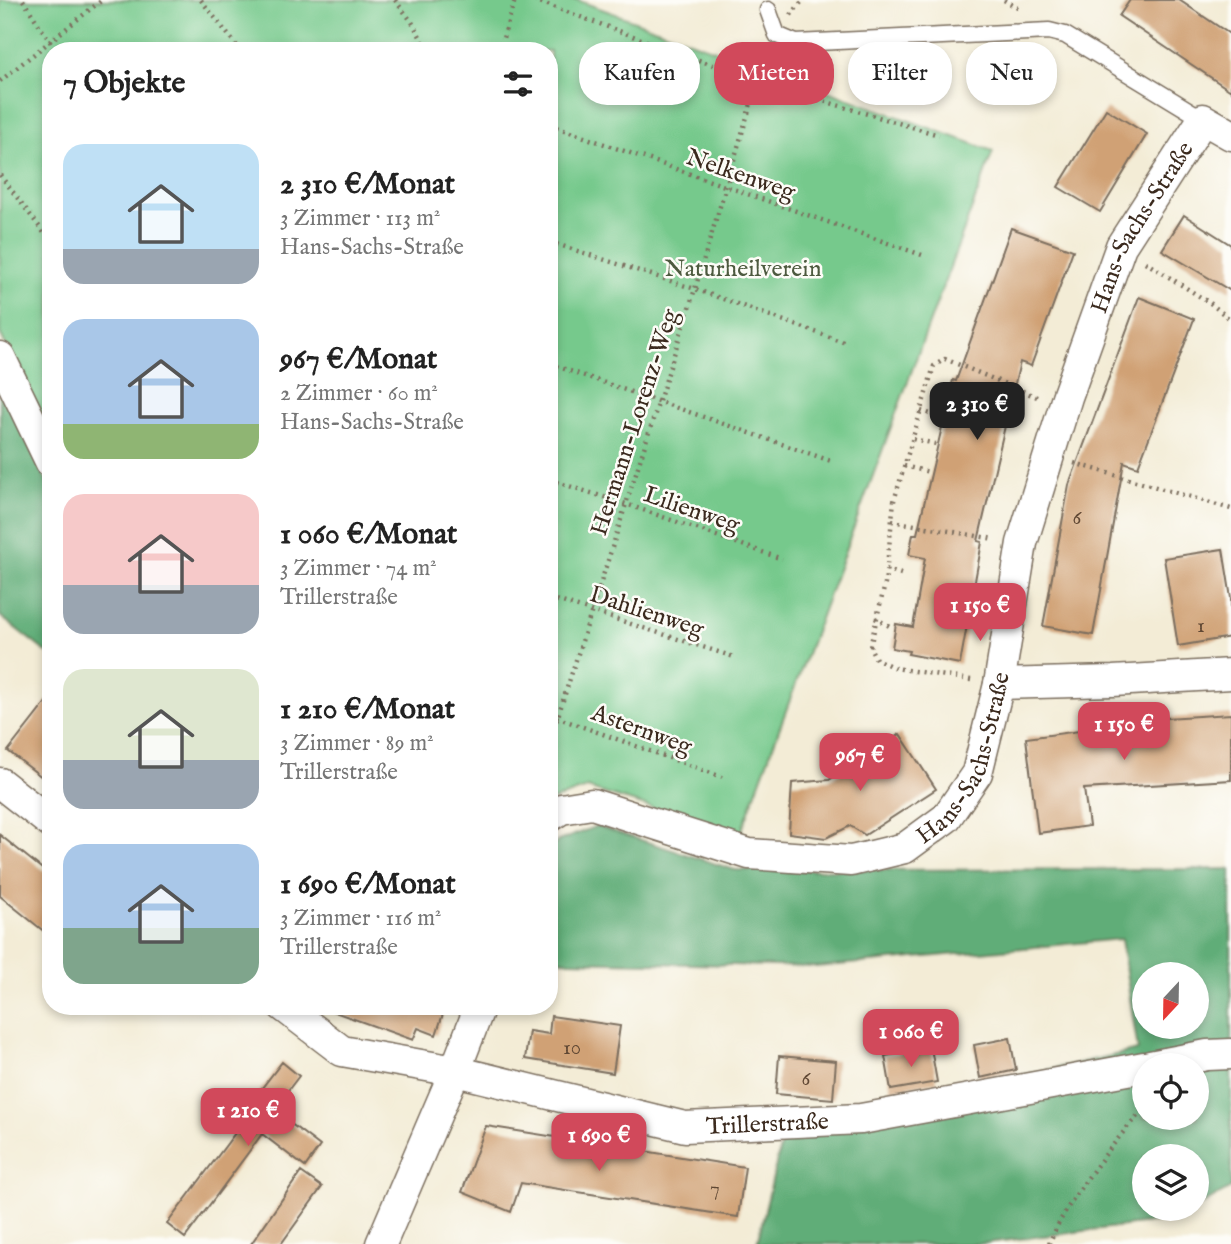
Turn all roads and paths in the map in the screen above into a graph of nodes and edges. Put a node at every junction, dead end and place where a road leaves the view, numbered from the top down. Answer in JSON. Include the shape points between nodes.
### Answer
{"nodes":[{"id":1,"x":23,"y":0,"type":"edge"},
{"id":2,"x":102,"y":0,"type":"edge"},
{"id":3,"x":201,"y":0,"type":"edge"},
{"id":4,"x":395,"y":0,"type":"edge"},
{"id":5,"x":515,"y":0,"type":"edge"},
{"id":6,"x":534,"y":0,"type":"edge"},
{"id":7,"x":768,"y":10,"type":"dead end"},
{"id":8,"x":778,"y":35,"type":"junction"},
{"id":9,"x":48,"y":41,"type":"joint"},
{"id":10,"x":234,"y":42,"type":"edge"},
{"id":11,"x":423,"y":42,"type":"edge"},
{"id":12,"x":502,"y":42,"type":"edge"},
{"id":13,"x":774,"y":42,"type":"edge"},
{"id":14,"x":42,"y":46,"type":"edge"},
{"id":15,"x":714,"y":66,"type":"edge"},
{"id":16,"x":0,"y":81,"type":"edge"},
{"id":17,"x":834,"y":104,"type":"edge"},
{"id":18,"x":752,"y":105,"type":"edge"},
{"id":19,"x":1203,"y":119,"type":"junction"},
{"id":20,"x":558,"y":128,"type":"edge"},
{"id":21,"x":939,"y":135,"type":"dead end"},
{"id":22,"x":1231,"y":135,"type":"edge"},
{"id":23,"x":0,"y":175,"type":"edge"},
{"id":24,"x":726,"y":188,"type":"junction"},
{"id":25,"x":42,"y":230,"type":"edge"},
{"id":26,"x":558,"y":245,"type":"edge"},
{"id":27,"x":1121,"y":246,"type":"junction"},
{"id":28,"x":922,"y":254,"type":"dead end"},
{"id":29,"x":695,"y":289,"type":"junction"},
{"id":30,"x":1231,"y":320,"type":"edge"},
{"id":31,"x":846,"y":343,"type":"dead end"},
{"id":32,"x":0,"y":357,"type":"edge"},
{"id":33,"x":558,"y":367,"type":"edge"},
{"id":34,"x":659,"y":400,"type":"junction"},
{"id":35,"x":1064,"y":408,"type":"junction"},
{"id":36,"x":921,"y":411,"type":"junction"},
{"id":37,"x":940,"y":417,"type":"dead end"},
{"id":38,"x":913,"y":439,"type":"junction"},
{"id":39,"x":42,"y":444,"type":"edge"},
{"id":40,"x":936,"y":444,"type":"dead end"},
{"id":41,"x":1049,"y":456,"type":"junction"},
{"id":42,"x":834,"y":462,"type":"dead end"},
{"id":43,"x":905,"y":466,"type":"junction"},
{"id":44,"x":929,"y":472,"type":"dead end"},
{"id":45,"x":558,"y":483,"type":"edge"},
{"id":46,"x":626,"y":504,"type":"junction"},
{"id":47,"x":1231,"y":509,"type":"edge"},
{"id":48,"x":892,"y":521,"type":"junction"},
{"id":49,"x":1022,"y":543,"type":"junction"},
{"id":50,"x":782,"y":559,"type":"dead end"},
{"id":51,"x":886,"y":569,"type":"junction"},
{"id":52,"x":901,"y":574,"type":"dead end"},
{"id":53,"x":558,"y":601,"type":"edge"},
{"id":54,"x":590,"y":611,"type":"junction"},
{"id":55,"x":875,"y":618,"type":"junction"},
{"id":56,"x":893,"y":628,"type":"dead end"},
{"id":57,"x":734,"y":657,"type":"dead end"},
{"id":58,"x":1231,"y":674,"type":"edge"},
{"id":59,"x":999,"y":684,"type":"junction"},
{"id":60,"x":558,"y":714,"type":"edge"},
{"id":61,"x":558,"y":717,"type":"edge"},
{"id":62,"x":722,"y":776,"type":"dead end"},
{"id":63,"x":0,"y":783,"type":"edge"},
{"id":64,"x":558,"y":811,"type":"edge"},
{"id":65,"x":42,"y":816,"type":"edge"},
{"id":66,"x":295,"y":1015,"type":"edge"},
{"id":67,"x":477,"y":1015,"type":"edge"},
{"id":68,"x":1231,"y":1054,"type":"edge"},
{"id":69,"x":1209,"y":1057,"type":"edge"},
{"id":70,"x":1132,"y":1069,"type":"edge"},
{"id":71,"x":455,"y":1071,"type":"junction"},
{"id":72,"x":1132,"y":1120,"type":"edge"},
{"id":73,"x":381,"y":1244,"type":"edge"},
{"id":74,"x":1049,"y":1244,"type":"edge"}],
"edges":[{"from":1,"to":9,"type":"path"},
{"from":2,"to":9,"type":"path"},
{"from":3,"to":10,"type":"path"},
{"from":4,"to":11,"type":"path"},
{"from":5,"to":12,"type":"path"},
{"from":6,"to":15,"type":"path"},
{"from":7,"to":8,"type":"lane"},
{"from":8,"to":13,"type":"path","name":"Hermann-Lorenz-Weg"},
{"from":8,"to":19,"type":"lane","via":[[796,43],[1048,22]]},
{"from":14,"to":16,"type":"path"},
{"from":17,"to":21,"type":"path"},
{"from":18,"to":24,"type":"path","name":"Hermann-Lorenz-Weg"},
{"from":19,"to":22,"type":"street"},
{"from":19,"to":27,"type":"street","name":"Hans-Sachs-Straße"},
{"from":20,"to":24,"type":"path","name":"Nelkenweg"},
{"from":23,"to":25,"type":"path"},
{"from":24,"to":28,"type":"path","name":"Nelkenweg"},
{"from":24,"to":29,"type":"path","name":"Hermann-Lorenz-Weg"},
{"from":26,"to":29,"type":"path"},
{"from":27,"to":30,"type":"path"},
{"from":27,"to":35,"type":"street","name":"Hans-Sachs-Straße"},
{"from":29,"to":31,"type":"path"},
{"from":29,"to":34,"type":"path","name":"Hermann-Lorenz-Weg"},
{"from":32,"to":39,"type":"street"},
{"from":33,"to":34,"type":"path"},
{"from":34,"to":42,"type":"path"},
{"from":34,"to":46,"type":"path","name":"Hermann-Lorenz-Weg"},
{"from":35,"to":36,"type":"path","via":[[945,359],[934,366]]},
{"from":35,"to":41,"type":"street","name":"Hans-Sachs-Straße"},
{"from":36,"to":37,"type":"path"},
{"from":36,"to":38,"type":"path"},
{"from":38,"to":40,"type":"path"},
{"from":38,"to":43,"type":"path"},
{"from":41,"to":47,"type":"path"},
{"from":41,"to":49,"type":"street","name":"Hans-Sachs-Straße"},
{"from":43,"to":44,"type":"path"},
{"from":43,"to":48,"type":"path"},
{"from":45,"to":46,"type":"path","name":"Lilienweg"},
{"from":46,"to":50,"type":"path","name":"Lilienweg"},
{"from":46,"to":54,"type":"path","name":"Hermann-Lorenz-Weg"},
{"from":48,"to":49,"type":"path"},
{"from":48,"to":51,"type":"path"},
{"from":49,"to":59,"type":"street","name":"Hans-Sachs-Straße"},
{"from":51,"to":52,"type":"path"},
{"from":51,"to":55,"type":"path"},
{"from":53,"to":54,"type":"path","name":"Dahlienweg"},
{"from":54,"to":57,"type":"path","name":"Dahlienweg"},
{"from":54,"to":60,"type":"path","name":"Hermann-Lorenz-Weg"},
{"from":55,"to":56,"type":"path"},
{"from":55,"to":59,"type":"path","via":[[870,647],[876,659],[895,668]]},
{"from":58,"to":59,"type":"street"},
{"from":59,"to":64,"type":"street","name":"Hans-Sachs-Straße","via":[[977,773],[946,818],[905,848],[851,861],[749,854],[592,804]]},
{"from":61,"to":62,"type":"path","name":"Asternweg"},
{"from":63,"to":65,"type":"street"},
{"from":66,"to":71,"type":"street","name":"Trillerstraße","via":[[342,1052]]},
{"from":67,"to":71,"type":"street"},
{"from":68,"to":69,"type":"street"},
{"from":70,"to":71,"type":"street","name":"Trillerstraße","via":[[861,1118],[685,1127]]},
{"from":71,"to":73,"type":"street"},
{"from":72,"to":74,"type":"path","via":[[1087,1178]]}]}
